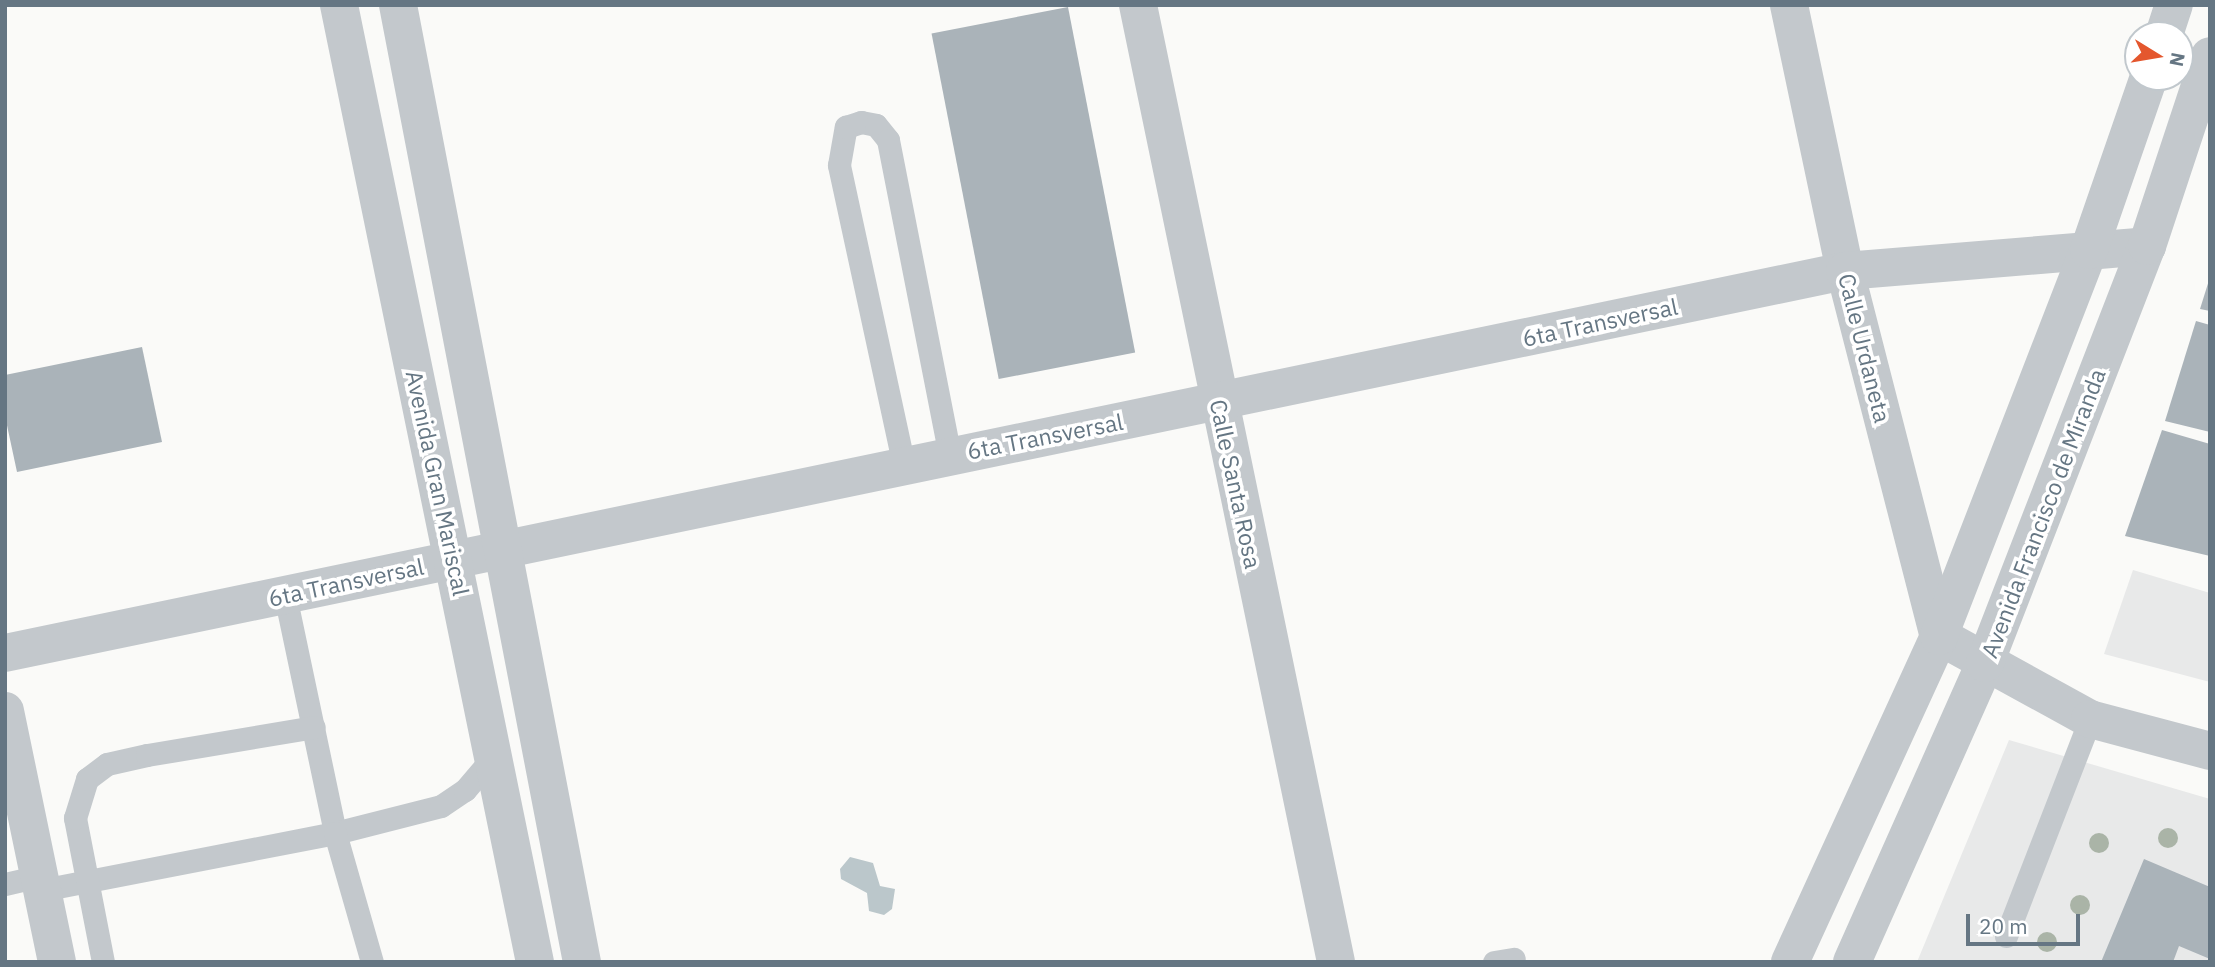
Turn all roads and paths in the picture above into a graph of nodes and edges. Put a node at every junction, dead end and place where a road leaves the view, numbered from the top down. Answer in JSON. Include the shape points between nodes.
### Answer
{"nodes":[{"id":1,"x":339,"y":5,"type":"edge"},
{"id":2,"x":398,"y":5,"type":"edge"},
{"id":3,"x":1139,"y":5,"type":"edge"},
{"id":4,"x":1789,"y":5,"type":"edge"},
{"id":5,"x":2210,"y":56,"type":"edge"},
{"id":6,"x":2144,"y":91,"type":"edge"},
{"id":7,"x":2147,"y":246,"type":"junction"},
{"id":8,"x":2089,"y":250,"type":"junction"},
{"id":9,"x":1845,"y":271,"type":"junction"},
{"id":10,"x":1219,"y":401,"type":"junction"},
{"id":11,"x":950,"y":455,"type":"junction"},
{"id":12,"x":904,"y":466,"type":"junction"},
{"id":13,"x":502,"y":550,"type":"junction"},
{"id":14,"x":454,"y":560,"type":"junction"},
{"id":15,"x":285,"y":595,"type":"junction"},
{"id":16,"x":1938,"y":636,"type":"junction"},
{"id":17,"x":5,"y":653,"type":"edge"},
{"id":18,"x":1985,"y":663,"type":"junction"},
{"id":19,"x":5,"y":711,"type":"edge"},
{"id":20,"x":2090,"y":719,"type":"junction"},
{"id":21,"x":314,"y":727,"type":"junction"},
{"id":22,"x":2210,"y":751,"type":"edge"},
{"id":23,"x":494,"y":757,"type":"junction"},
{"id":24,"x":335,"y":833,"type":"junction"},
{"id":25,"x":88,"y":881,"type":"junction"},
{"id":26,"x":29,"y":883,"type":"edge"},
{"id":27,"x":2006,"y":936,"type":"dead end"},
{"id":28,"x":57,"y":962,"type":"edge"},
{"id":29,"x":103,"y":962,"type":"edge"},
{"id":30,"x":372,"y":962,"type":"edge"},
{"id":31,"x":535,"y":962,"type":"edge"},
{"id":32,"x":582,"y":962,"type":"edge"},
{"id":33,"x":1336,"y":962,"type":"edge"},
{"id":34,"x":1790,"y":962,"type":"edge"},
{"id":35,"x":1852,"y":962,"type":"edge"}],
"edges":[{"from":1,"to":14,"type":"street","name":"Avenida Gran Mariscal"},
{"from":2,"to":13,"type":"street","name":"Avenida Gran Mariscal"},
{"from":3,"to":10,"type":"street","name":"Calle Santa Rosa"},
{"from":4,"to":9,"type":"street","name":"Calle Urdaneta"},
{"from":5,"to":7,"type":"street","name":"Avenida Francisco de Miranda"},
{"from":6,"to":8,"type":"street"},
{"from":7,"to":8,"type":"street","name":"6ta Transversal"},
{"from":7,"to":18,"type":"street","name":"Avenida Francisco de Miranda"},
{"from":8,"to":9,"type":"street","name":"6ta Transversal"},
{"from":8,"to":16,"type":"street"},
{"from":9,"to":10,"type":"street","name":"6ta Transversal"},
{"from":9,"to":16,"type":"street","name":"Calle Urdaneta"},
{"from":10,"to":11,"type":"street","name":"6ta Transversal"},
{"from":10,"to":33,"type":"street","name":"Calle Santa Rosa"},
{"from":11,"to":12,"type":"street","name":"6ta Transversal"},
{"from":11,"to":12,"type":"lane","via":[[888,140],[876,125],[861,122],[846,127],[839,165]]},
{"from":12,"to":13,"type":"street","name":"6ta Transversal"},
{"from":13,"to":14,"type":"street","name":"6ta Transversal"},
{"from":13,"to":32,"type":"street","name":"Avenida Gran Mariscal"},
{"from":14,"to":15,"type":"street","name":"6ta Transversal"},
{"from":14,"to":23,"type":"street","name":"Avenida Gran Mariscal"},
{"from":15,"to":17,"type":"street","name":"6ta Transversal"},
{"from":15,"to":21,"type":"lane"},
{"from":16,"to":18,"type":"street"},
{"from":16,"to":34,"type":"street"},
{"from":18,"to":20,"type":"street"},
{"from":18,"to":35,"type":"street","name":"Avenida Francisco de Miranda"},
{"from":19,"to":26,"type":"street"},
{"from":20,"to":22,"type":"street"},
{"from":20,"to":27,"type":"lane"},
{"from":21,"to":24,"type":"lane"},
{"from":21,"to":25,"type":"lane","via":[[107,764],[87,779],[77,798],[77,844]]},
{"from":23,"to":24,"type":"lane","via":[[465,790],[441,806]]},
{"from":23,"to":31,"type":"street","name":"Avenida Gran Mariscal"},
{"from":24,"to":25,"type":"lane"},
{"from":24,"to":30,"type":"lane"},
{"from":25,"to":26,"type":"lane"},
{"from":25,"to":29,"type":"lane"},
{"from":26,"to":28,"type":"street"}]}
